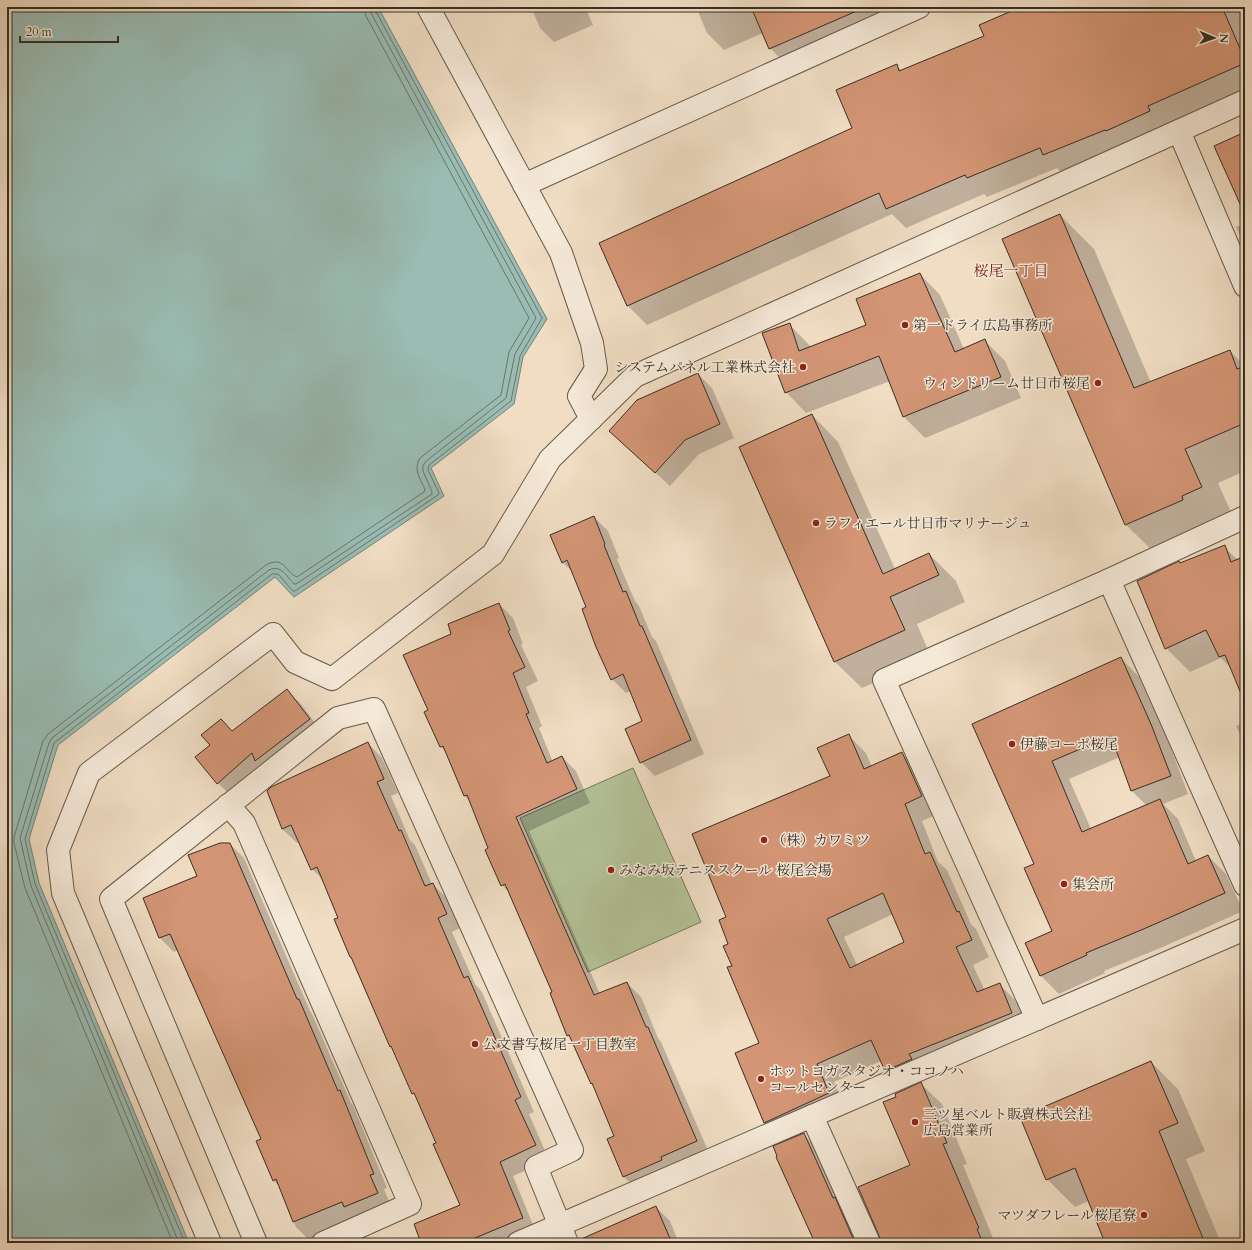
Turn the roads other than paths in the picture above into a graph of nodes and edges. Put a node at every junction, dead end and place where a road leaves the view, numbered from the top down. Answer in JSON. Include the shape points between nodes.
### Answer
{"nodes":[{"id":1,"x":428,"y":7,"type":"edge"},
{"id":2,"x":918,"y":7,"type":"edge"},
{"id":3,"x":1245,"y":101,"type":"edge"},
{"id":4,"x":1179,"y":131,"type":"junction"},
{"id":5,"x":524,"y":185,"type":"junction"},
{"id":6,"x":1245,"y":286,"type":"edge"},
{"id":7,"x":591,"y":419,"type":"junction"},
{"id":8,"x":1245,"y":517,"type":"edge"},
{"id":9,"x":1109,"y":580,"type":"junction"},
{"id":10,"x":228,"y":805,"type":"junction"},
{"id":11,"x":1245,"y":885,"type":"edge"},
{"id":12,"x":1245,"y":929,"type":"edge"},
{"id":13,"x":1037,"y":1019,"type":"junction"},
{"id":14,"x":812,"y":1116,"type":"junction"},
{"id":15,"x":564,"y":1234,"type":"edge"},
{"id":16,"x":353,"y":1237,"type":"edge"},
{"id":17,"x":210,"y":1243,"type":"edge"},
{"id":18,"x":256,"y":1243,"type":"edge"},
{"id":19,"x":323,"y":1243,"type":"edge"},
{"id":20,"x":518,"y":1243,"type":"edge"},
{"id":21,"x":868,"y":1243,"type":"edge"}],
"edges":[{"from":1,"to":5,"type":"street"},
{"from":2,"to":5,"type":"street"},
{"from":3,"to":4,"type":"street"},
{"from":4,"to":6,"type":"street"},
{"from":4,"to":7,"type":"street","via":[[635,376]]},
{"from":5,"to":7,"type":"street","via":[[561,253],[592,343],[596,369],[579,396]]},
{"from":7,"to":17,"type":"street","via":[[550,459],[493,554],[332,679],[294,662],[273,634],[89,773],[58,850],[63,893]]},
{"from":8,"to":9,"type":"street"},
{"from":9,"to":11,"type":"street"},
{"from":9,"to":13,"type":"street","via":[[884,680]]},
{"from":10,"to":15,"type":"street","via":[[338,718],[374,708],[572,1150],[536,1167]]},
{"from":10,"to":16,"type":"street","via":[[244,823],[410,1204]]},
{"from":10,"to":18,"type":"street","via":[[111,899]]},
{"from":12,"to":13,"type":"street"},
{"from":13,"to":14,"type":"street"},
{"from":14,"to":15,"type":"street"},
{"from":14,"to":21,"type":"street"},
{"from":15,"to":20,"type":"street"},
{"from":16,"to":19,"type":"street"}]}
